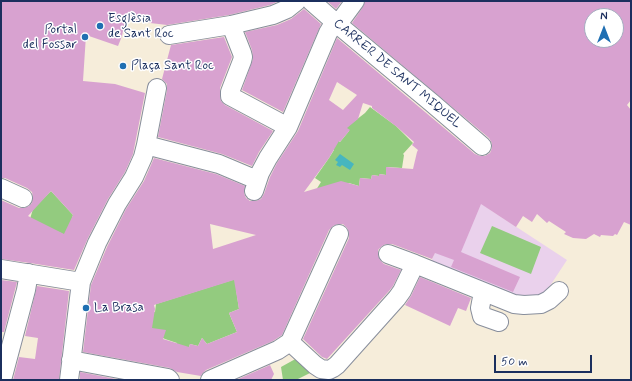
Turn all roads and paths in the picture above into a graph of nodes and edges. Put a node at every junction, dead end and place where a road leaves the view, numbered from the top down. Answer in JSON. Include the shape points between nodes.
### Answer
{"nodes":[{"id":1,"x":297,"y":1,"type":"edge"},
{"id":2,"x":311,"y":1,"type":"edge"},
{"id":3,"x":355,"y":1,"type":"edge"},
{"id":4,"x":336,"y":23,"type":"junction"},
{"id":5,"x":231,"y":25,"type":"junction"},
{"id":6,"x":169,"y":34,"type":"dead end"},
{"id":7,"x":157,"y":88,"type":"dead end"},
{"id":8,"x":288,"y":127,"type":"junction"},
{"id":9,"x":146,"y":145,"type":"junction"},
{"id":10,"x":482,"y":146,"type":"dead end"},
{"id":11,"x":1,"y":188,"type":"edge"},
{"id":12,"x":23,"y":198,"type":"dead end"},
{"id":13,"x":339,"y":234,"type":"dead end"},
{"id":14,"x":388,"y":254,"type":"dead end"},
{"id":15,"x":415,"y":264,"type":"junction"},
{"id":16,"x":1,"y":269,"type":"edge"},
{"id":17,"x":29,"y":273,"type":"junction"},
{"id":18,"x":81,"y":282,"type":"junction"},
{"id":19,"x":559,"y":291,"type":"dead end"},
{"id":20,"x":483,"y":292,"type":"junction"},
{"id":21,"x":499,"y":322,"type":"dead end"},
{"id":22,"x":290,"y":342,"type":"junction"},
{"id":23,"x":71,"y":360,"type":"junction"},
{"id":24,"x":2,"y":380,"type":"edge"},
{"id":25,"x":68,"y":380,"type":"edge"},
{"id":26,"x":170,"y":380,"type":"edge"},
{"id":27,"x":210,"y":380,"type":"edge"}],
"edges":[{"from":1,"to":5,"type":"street","via":[[280,13]]},
{"from":2,"to":4,"type":"street","name":"CARRER DE SANT MIQUEL"},
{"from":3,"to":4,"type":"street"},
{"from":4,"to":8,"type":"street","via":[[328,33]]},
{"from":4,"to":10,"type":"street","name":"CARRER DE SANT MIQUEL"},
{"from":5,"to":6,"type":"street"},
{"from":5,"to":8,"type":"street","via":[[243,57],[230,96]]},
{"from":7,"to":9,"type":"street"},
{"from":8,"to":9,"type":"street","via":[[268,158],[255,185],[219,164]]},
{"from":9,"to":18,"type":"street","via":[[134,178],[106,224]]},
{"from":11,"to":12,"type":"street"},
{"from":13,"to":22,"type":"street"},
{"from":14,"to":15,"type":"street"},
{"from":15,"to":20,"type":"street"},
{"from":15,"to":22,"type":"street","via":[[397,298],[333,368],[321,369]]},
{"from":16,"to":17,"type":"street"},
{"from":17,"to":18,"type":"street"},
{"from":17,"to":24,"type":"street"},
{"from":18,"to":23,"type":"street"},
{"from":19,"to":20,"type":"street","via":[[541,304],[531,305],[514,304]]},
{"from":20,"to":21,"type":"street","via":[[480,308],[482,316]]},
{"from":22,"to":27,"type":"street","via":[[278,350]]},
{"from":23,"to":25,"type":"street"},
{"from":23,"to":26,"type":"street"}]}
